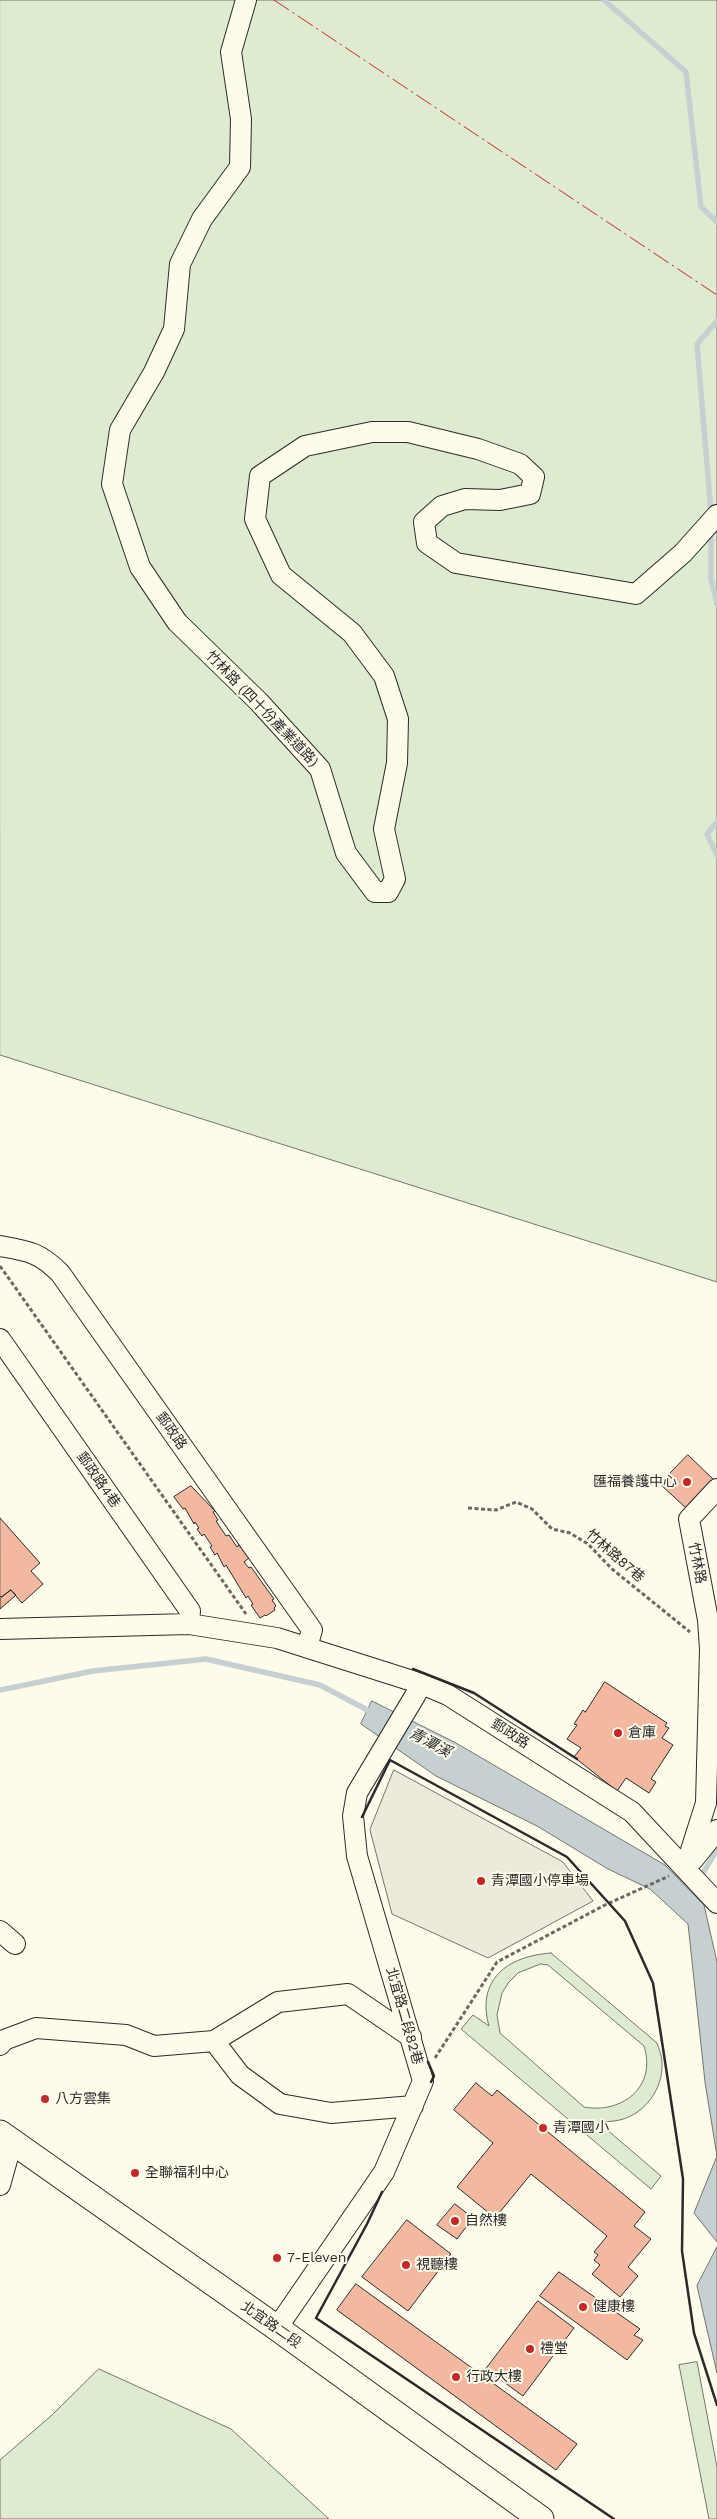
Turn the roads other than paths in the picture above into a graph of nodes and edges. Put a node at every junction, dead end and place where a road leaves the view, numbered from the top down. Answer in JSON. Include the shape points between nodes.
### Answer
{"nodes":[{"id":1,"x":246,"y":0,"type":"edge"},
{"id":2,"x":717,"y":515,"type":"edge"},
{"id":3,"x":0,"y":1246,"type":"edge"},
{"id":4,"x":0,"y":1339,"type":"edge"},
{"id":5,"x":717,"y":1489,"type":"edge"},
{"id":6,"x":710,"y":1597,"type":"edge"},
{"id":7,"x":189,"y":1624,"type":"junction"},
{"id":8,"x":0,"y":1629,"type":"edge"},
{"id":9,"x":307,"y":1647,"type":"junction"},
{"id":10,"x":422,"y":1684,"type":"junction"},
{"id":11,"x":717,"y":1830,"type":"edge"},
{"id":12,"x":685,"y":1869,"type":"junction"},
{"id":13,"x":716,"y":1897,"type":"edge"},
{"id":14,"x":411,"y":2037,"type":"junction"},
{"id":15,"x":214,"y":2041,"type":"junction"},
{"id":16,"x":0,"y":2045,"type":"edge"},
{"id":17,"x":413,"y":2106,"type":"junction"},
{"id":18,"x":6,"y":2138,"type":"edge"},
{"id":19,"x":0,"y":2185,"type":"edge"},
{"id":20,"x":277,"y":2328,"type":"junction"},
{"id":21,"x":541,"y":2519,"type":"edge"}],
"edges":[{"from":1,"to":2,"type":"street","name":"竹林路 (四十份產業道路)","via":[[231,52],[241,118],[240,166],[202,219],[180,264],[174,329],[154,372],[120,430],[112,484],[140,567],[177,622],[259,702],[320,769],[346,854],[375,892],[388,892],[395,878],[384,830],[397,763],[398,719],[384,676],[352,633],[281,575],[255,519],[260,476],[306,446],[372,432],[408,432],[478,449],[520,464],[534,477],[530,494],[500,500],[465,499],[442,506],[424,522],[427,543],[456,563],[636,594],[683,553]]},
{"from":3,"to":9,"type":"street","name":"郵政路","via":[[32,1251],[46,1258],[60,1273],[312,1630]]},
{"from":4,"to":7,"type":"street","name":"郵政路4巷","via":[[190,1611]]},
{"from":5,"to":6,"type":"street","name":"竹林路","via":[[689,1519]]},
{"from":6,"to":12,"type":"street","name":"竹林路","via":[[706,1803]]},
{"from":7,"to":8,"type":"street","name":"郵政路"},
{"from":7,"to":9,"type":"street","name":"郵政路","via":[[277,1638]]},
{"from":9,"to":10,"type":"street","name":"郵政路"},
{"from":10,"to":12,"type":"street","name":"郵政路","via":[[448,1695],[632,1812]]},
{"from":10,"to":14,"type":"street","name":"北宜路二段82巷","via":[[357,1793],[352,1816],[357,1856]]},
{"from":11,"to":12,"type":"street"},
{"from":12,"to":13,"type":"street"},
{"from":14,"to":15,"type":"street","via":[[348,1994],[278,2002]]},
{"from":14,"to":17,"type":"street","name":"北宜路二段82巷","via":[[423,2081]]},
{"from":15,"to":16,"type":"street","via":[[154,2046],[126,2035],[36,2028],[4,2040]]},
{"from":15,"to":17,"type":"street","via":[[240,2075],[280,2104],[331,2113]]},
{"from":17,"to":20,"type":"street","name":"北宜路二段82巷","via":[[384,2172]]},
{"from":18,"to":19,"type":"street"},
{"from":18,"to":20,"type":"main road","name":"北宜路二段"},
{"from":20,"to":21,"type":"main road","name":"北宜路二段"}]}
